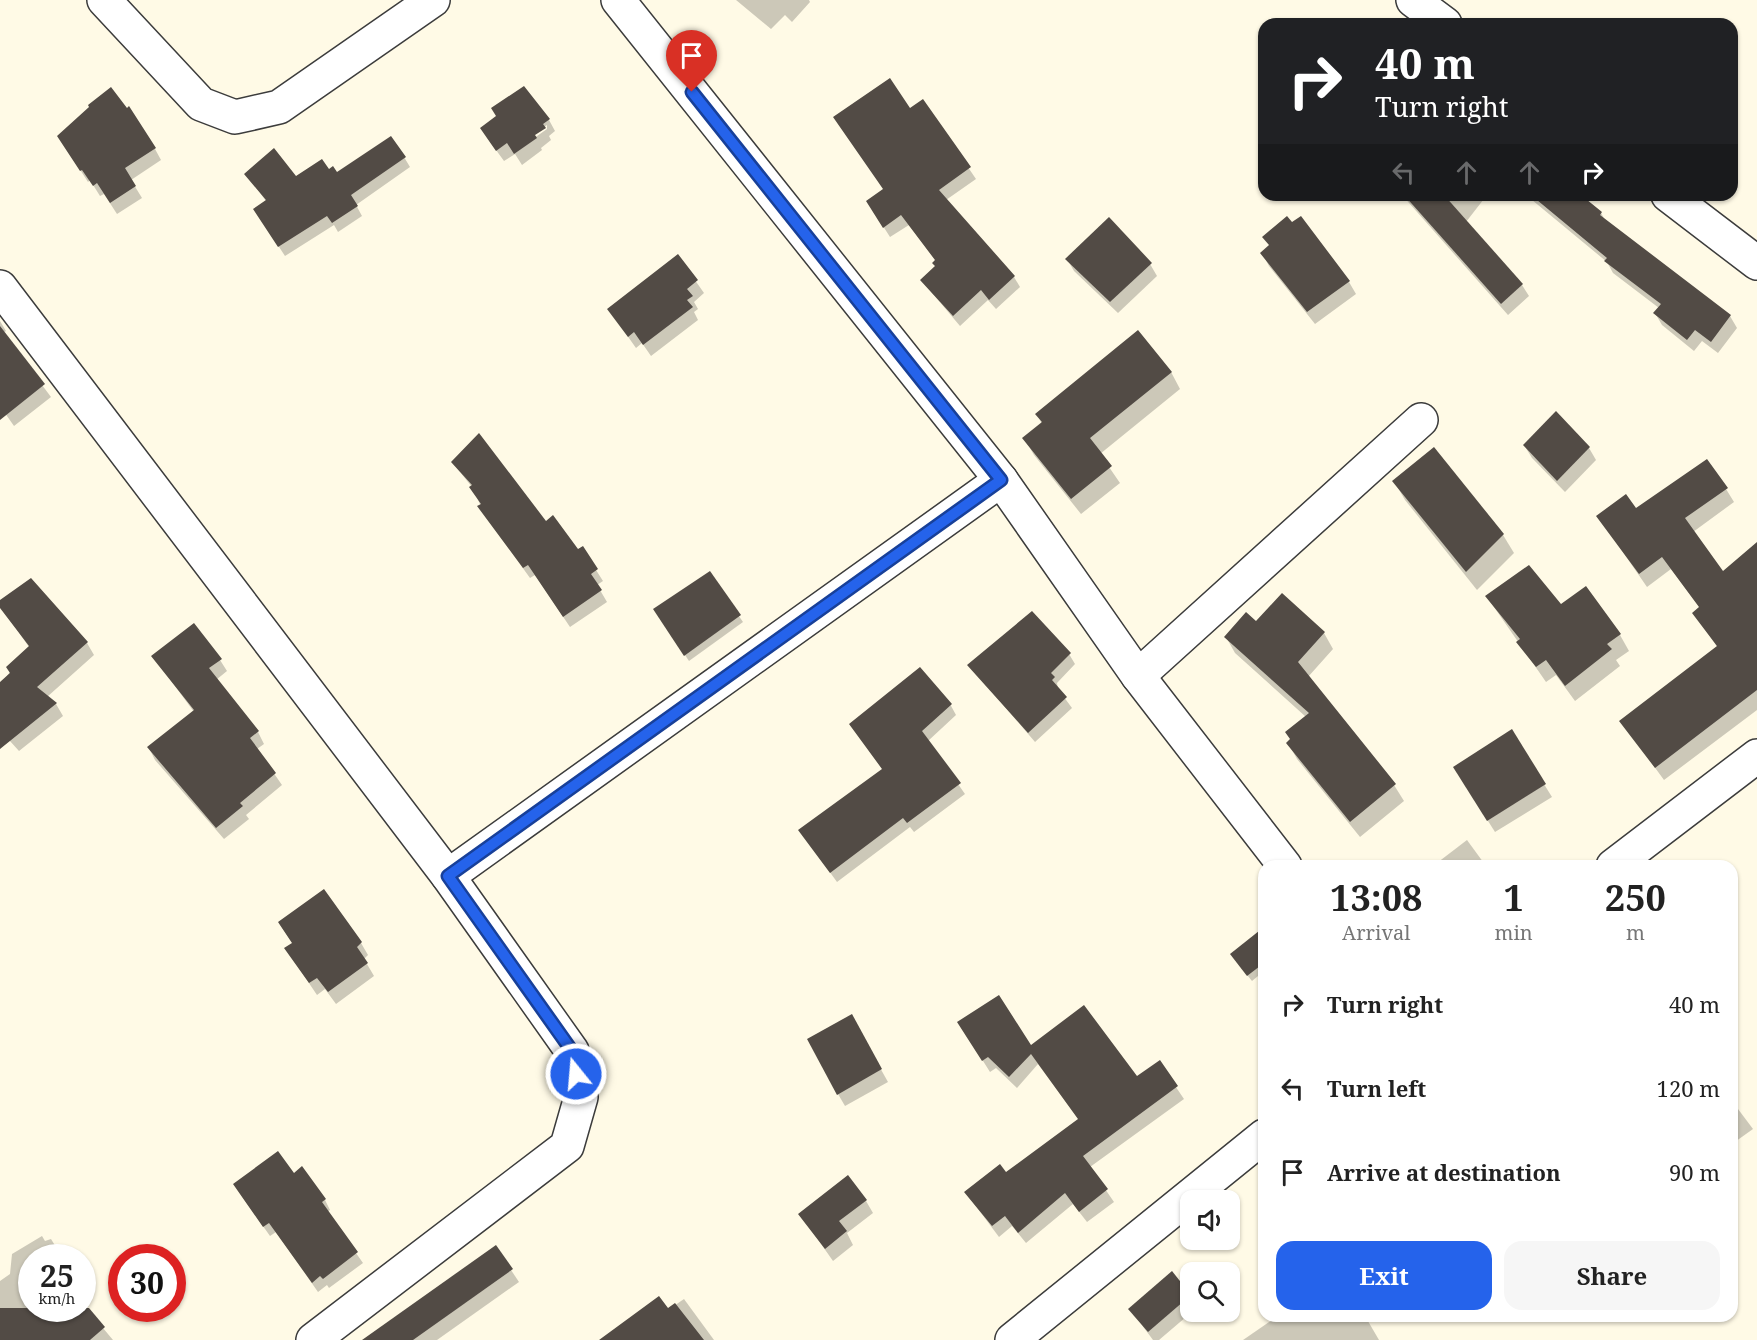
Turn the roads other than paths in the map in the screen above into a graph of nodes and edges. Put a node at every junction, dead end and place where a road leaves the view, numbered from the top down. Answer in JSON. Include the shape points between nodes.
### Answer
{"nodes":[{"id":1,"x":104,"y":0,"type":"edge"},
{"id":2,"x":433,"y":0,"type":"edge"},
{"id":3,"x":618,"y":0,"type":"edge"},
{"id":4,"x":1413,"y":0,"type":"edge"},
{"id":5,"x":1437,"y":18,"type":"edge"},
{"id":6,"x":1676,"y":201,"type":"edge"},
{"id":7,"x":1757,"y":263,"type":"edge"},
{"id":8,"x":0,"y":287,"type":"edge"},
{"id":9,"x":1421,"y":420,"type":"dead end"},
{"id":10,"x":1001,"y":480,"type":"junction"},
{"id":11,"x":1138,"y":676,"type":"junction"},
{"id":12,"x":1757,"y":756,"type":"edge"},
{"id":13,"x":1280,"y":860,"type":"edge"},
{"id":14,"x":1620,"y":860,"type":"edge"},
{"id":15,"x":448,"y":876,"type":"junction"},
{"id":16,"x":1258,"y":1141,"type":"edge"},
{"id":17,"x":313,"y":1340,"type":"edge"},
{"id":18,"x":1012,"y":1340,"type":"edge"}],
"edges":[{"from":1,"to":2,"type":"street","via":[[201,104],[235,117],[279,107]]},
{"from":3,"to":10,"type":"street"},
{"from":4,"to":5,"type":"street"},
{"from":6,"to":7,"type":"street"},
{"from":8,"to":15,"type":"street"},
{"from":9,"to":11,"type":"street"},
{"from":10,"to":11,"type":"street"},
{"from":10,"to":15,"type":"street"},
{"from":11,"to":13,"type":"street"},
{"from":12,"to":14,"type":"street"},
{"from":15,"to":17,"type":"street","via":[[572,1051],[581,1097],[570,1136],[567,1146]]},
{"from":16,"to":18,"type":"street"}]}
